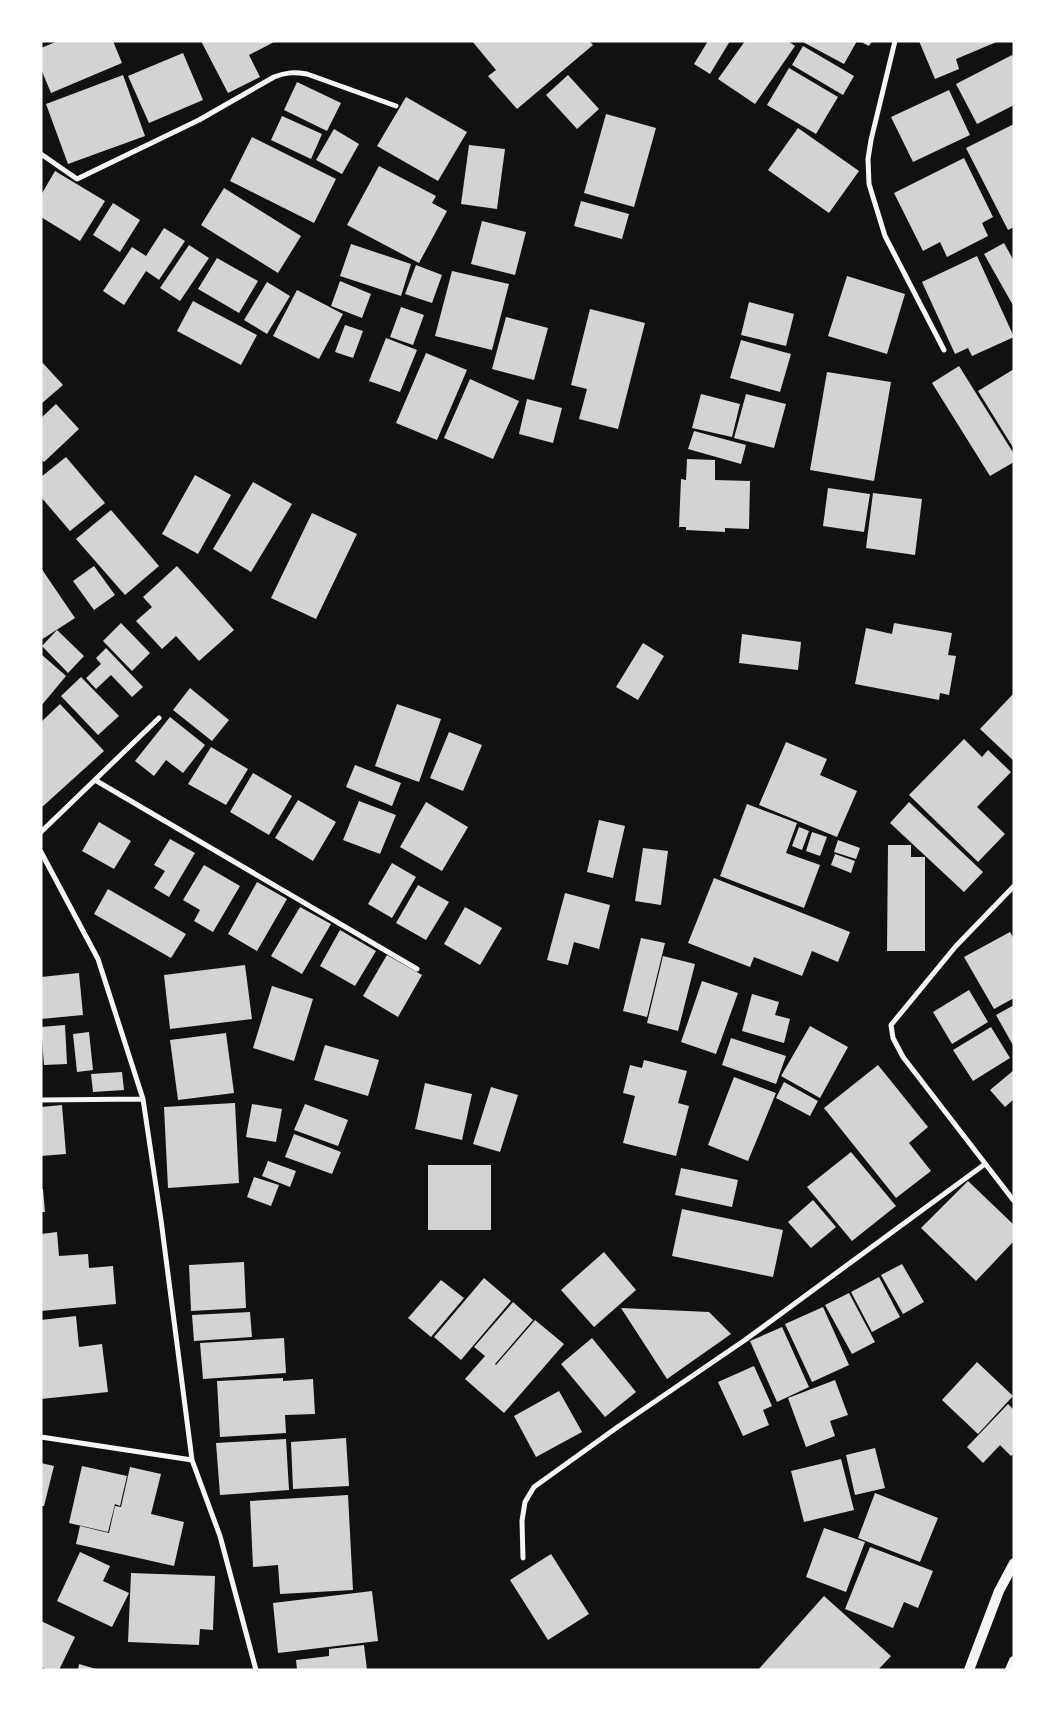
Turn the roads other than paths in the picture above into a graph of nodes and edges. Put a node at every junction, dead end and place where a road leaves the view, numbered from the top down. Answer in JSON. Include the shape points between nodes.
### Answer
{"nodes":[{"id":1,"x":895,"y":41,"type":"edge"},
{"id":2,"x":396,"y":106,"type":"dead end"},
{"id":3,"x":41,"y":154,"type":"edge"},
{"id":4,"x":944,"y":350,"type":"dead end"},
{"id":5,"x":159,"y":718,"type":"dead end"},
{"id":6,"x":95,"y":780,"type":"junction"},
{"id":7,"x":41,"y":832,"type":"edge"},
{"id":8,"x":41,"y":852,"type":"edge"},
{"id":9,"x":1014,"y":886,"type":"edge"},
{"id":10,"x":417,"y":968,"type":"dead end"},
{"id":11,"x":143,"y":1099,"type":"junction"},
{"id":12,"x":41,"y":1100,"type":"edge"},
{"id":13,"x":985,"y":1164,"type":"junction"},
{"id":14,"x":1014,"y":1201,"type":"edge"},
{"id":15,"x":41,"y":1437,"type":"edge"},
{"id":16,"x":192,"y":1460,"type":"junction"},
{"id":17,"x":523,"y":1558,"type":"dead end"},
{"id":18,"x":1014,"y":1563,"type":"edge"},
{"id":19,"x":1014,"y":1661,"type":"edge"},
{"id":20,"x":256,"y":1670,"type":"edge"},
{"id":21,"x":969,"y":1670,"type":"edge"},
{"id":22,"x":1010,"y":1670,"type":"edge"}],
"edges":[{"from":1,"to":4,"type":"street","via":[[871,140],[869,184],[885,236]]},
{"from":2,"to":3,"type":"street","via":[[307,74],[284,73],[199,120],[77,179]]},
{"from":5,"to":6,"type":"street"},
{"from":6,"to":7,"type":"street"},
{"from":6,"to":10,"type":"street"},
{"from":8,"to":11,"type":"street","via":[[98,959]]},
{"from":9,"to":13,"type":"street","via":[[956,946],[892,1024],[893,1038],[904,1057]]},
{"from":11,"to":12,"type":"street"},
{"from":11,"to":16,"type":"street"},
{"from":13,"to":14,"type":"street"},
{"from":13,"to":17,"type":"street","via":[[745,1340],[534,1487],[525,1502],[522,1521]]},
{"from":15,"to":16,"type":"street"},
{"from":16,"to":20,"type":"street","via":[[220,1536]]},
{"from":18,"to":21,"type":"main road","via":[[999,1591]]},
{"from":19,"to":22,"type":"main road"}]}
